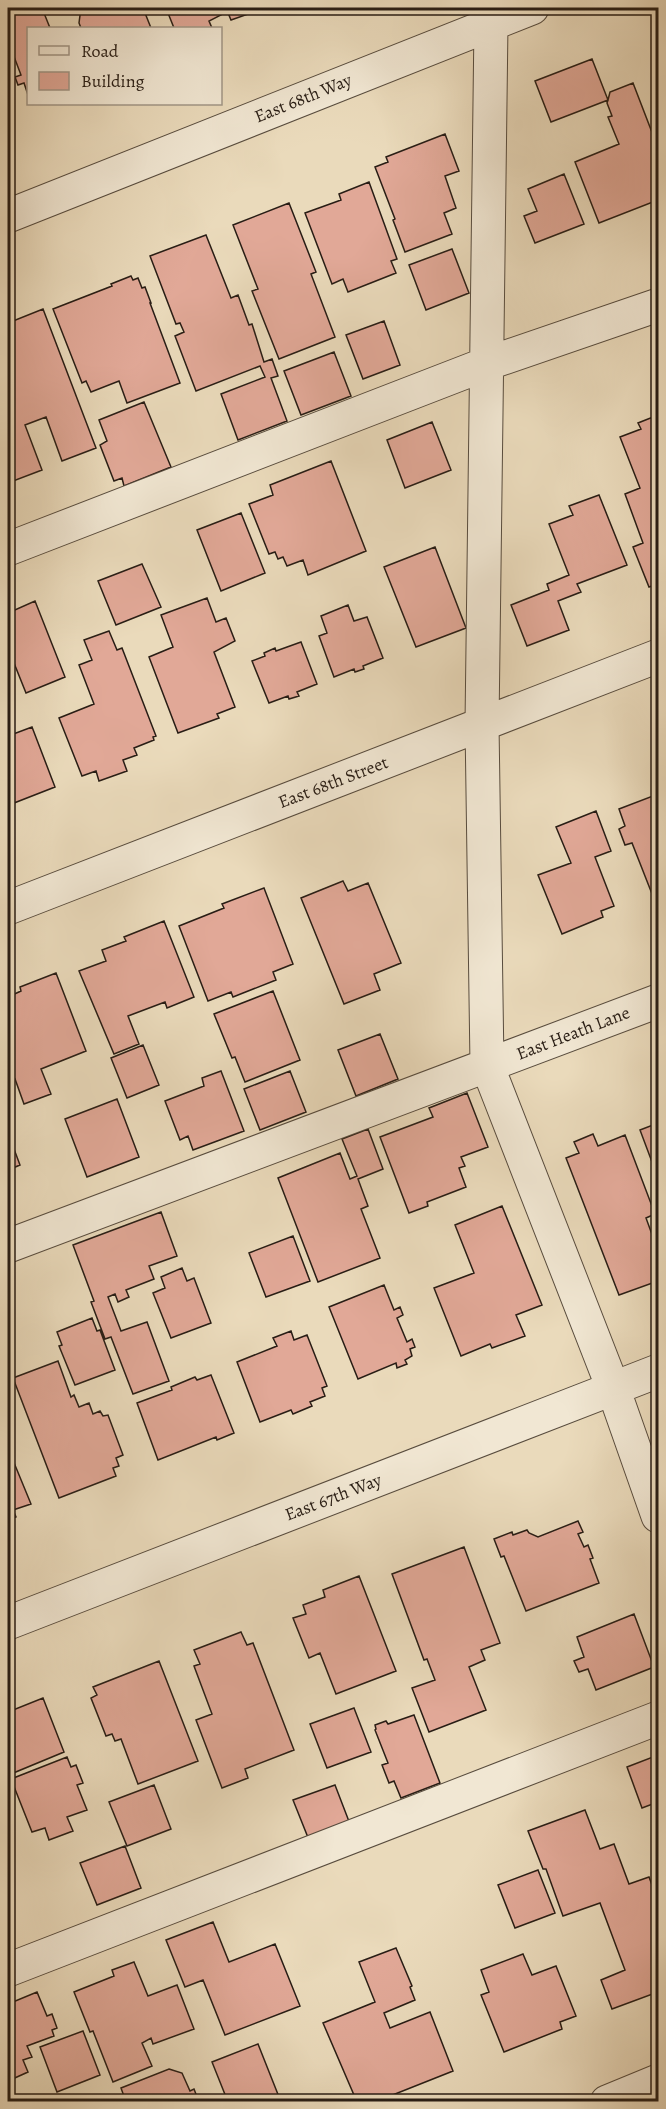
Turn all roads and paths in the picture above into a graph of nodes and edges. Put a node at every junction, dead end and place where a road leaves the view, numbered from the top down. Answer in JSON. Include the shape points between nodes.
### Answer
{"nodes":[{"id":1,"x":532,"y":8,"type":"edge"},
{"id":2,"x":491,"y":24,"type":"junction"},
{"id":3,"x":8,"y":216,"type":"edge"},
{"id":4,"x":658,"y":305,"type":"edge"},
{"id":5,"x":486,"y":364,"type":"junction"},
{"id":6,"x":8,"y":549,"type":"edge"},
{"id":7,"x":658,"y":656,"type":"edge"},
{"id":8,"x":482,"y":724,"type":"junction"},
{"id":9,"x":8,"y":908,"type":"edge"},
{"id":10,"x":658,"y":1001,"type":"edge"},
{"id":11,"x":487,"y":1065,"type":"junction"},
{"id":12,"x":8,"y":1246,"type":"edge"},
{"id":13,"x":658,"y":1371,"type":"edge"},
{"id":14,"x":613,"y":1388,"type":"junction"},
{"id":15,"x":658,"y":1516,"type":"edge"},
{"id":16,"x":8,"y":1623,"type":"edge"},
{"id":17,"x":658,"y":1718,"type":"edge"},
{"id":18,"x":8,"y":1970,"type":"edge"},
{"id":19,"x":658,"y":2081,"type":"edge"},
{"id":20,"x":607,"y":2102,"type":"edge"}],
"edges":[{"from":1,"to":2,"type":"street","name":"East 68th Way"},
{"from":2,"to":3,"type":"street","name":"East 68th Way"},
{"from":2,"to":5,"type":"street"},
{"from":4,"to":5,"type":"street"},
{"from":5,"to":6,"type":"street"},
{"from":5,"to":8,"type":"street"},
{"from":7,"to":8,"type":"street","name":"East 68th Street"},
{"from":8,"to":9,"type":"street","name":"East 68th Street"},
{"from":8,"to":11,"type":"street"},
{"from":10,"to":11,"type":"street","name":"East Heath Lane"},
{"from":11,"to":12,"type":"street","name":"East Heath Lane"},
{"from":11,"to":14,"type":"street"},
{"from":13,"to":14,"type":"street","name":"East 67th Way"},
{"from":14,"to":15,"type":"street"},
{"from":14,"to":16,"type":"street","name":"East 67th Way"},
{"from":17,"to":18,"type":"street"},
{"from":19,"to":20,"type":"street"}]}
